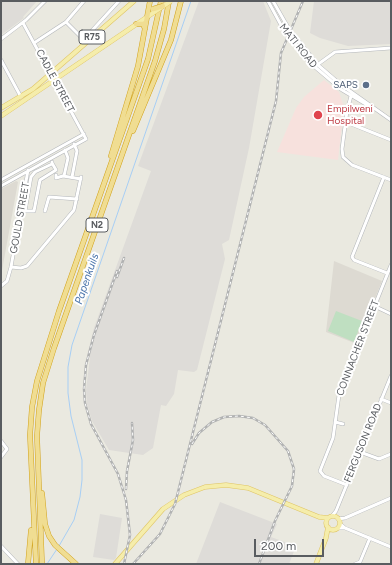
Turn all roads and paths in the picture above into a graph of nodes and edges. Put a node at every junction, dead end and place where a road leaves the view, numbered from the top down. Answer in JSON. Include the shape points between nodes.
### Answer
{"nodes":[{"id":1,"x":45,"y":1,"type":"edge"},
{"id":2,"x":84,"y":1,"type":"edge"},
{"id":3,"x":113,"y":1,"type":"edge"},
{"id":4,"x":134,"y":1,"type":"edge"},
{"id":5,"x":161,"y":1,"type":"edge"},
{"id":6,"x":170,"y":1,"type":"edge"},
{"id":7,"x":181,"y":1,"type":"edge"},
{"id":8,"x":268,"y":1,"type":"edge"},
{"id":9,"x":273,"y":1,"type":"edge"},
{"id":10,"x":118,"y":2,"type":"edge"},
{"id":11,"x":149,"y":2,"type":"edge"},
{"id":12,"x":163,"y":6,"type":"joint"},
{"id":13,"x":153,"y":11,"type":"junction"},
{"id":14,"x":148,"y":17,"type":"junction"},
{"id":15,"x":66,"y":22,"type":"junction"},
{"id":16,"x":23,"y":23,"type":"junction"},
{"id":17,"x":136,"y":24,"type":"junction"},
{"id":18,"x":145,"y":31,"type":"junction"},
{"id":19,"x":1,"y":39,"type":"edge"},
{"id":20,"x":34,"y":43,"type":"junction"},
{"id":21,"x":391,"y":48,"type":"edge"},
{"id":22,"x":1,"y":60,"type":"edge"},
{"id":23,"x":318,"y":65,"type":"junction"},
{"id":24,"x":315,"y":68,"type":"junction"},
{"id":25,"x":51,"y":74,"type":"junction"},
{"id":26,"x":55,"y":81,"type":"junction"},
{"id":27,"x":352,"y":94,"type":"junction"},
{"id":28,"x":21,"y":97,"type":"junction"},
{"id":29,"x":1,"y":108,"type":"edge"},
{"id":30,"x":1,"y":116,"type":"edge"},
{"id":31,"x":391,"y":120,"type":"edge"},
{"id":32,"x":346,"y":122,"type":"junction"},
{"id":33,"x":84,"y":134,"type":"junction"},
{"id":34,"x":391,"y":140,"type":"edge"},
{"id":35,"x":72,"y":141,"type":"junction"},
{"id":36,"x":74,"y":145,"type":"junction"},
{"id":37,"x":65,"y":150,"type":"junction"},
{"id":38,"x":50,"y":158,"type":"junction"},
{"id":39,"x":34,"y":162,"type":"junction"},
{"id":40,"x":52,"y":163,"type":"junction"},
{"id":41,"x":36,"y":166,"type":"junction"},
{"id":42,"x":28,"y":170,"type":"junction"},
{"id":43,"x":15,"y":172,"type":"junction"},
{"id":44,"x":116,"y":174,"type":"junction"},
{"id":45,"x":56,"y":175,"type":"dead end"},
{"id":46,"x":64,"y":176,"type":"junction"},
{"id":47,"x":17,"y":177,"type":"junction"},
{"id":48,"x":72,"y":177,"type":"junction"},
{"id":49,"x":384,"y":177,"type":"junction"},
{"id":50,"x":1,"y":180,"type":"edge"},
{"id":51,"x":391,"y":180,"type":"edge"},
{"id":52,"x":1,"y":186,"type":"edge"},
{"id":53,"x":100,"y":196,"type":"junction"},
{"id":54,"x":77,"y":199,"type":"junction"},
{"id":55,"x":23,"y":211,"type":"junction"},
{"id":56,"x":45,"y":211,"type":"dead end"},
{"id":57,"x":391,"y":265,"type":"edge"},
{"id":58,"x":11,"y":267,"type":"junction"},
{"id":59,"x":388,"y":273,"type":"junction"},
{"id":60,"x":1,"y":286,"type":"edge"},
{"id":61,"x":374,"y":306,"type":"junction"},
{"id":62,"x":391,"y":314,"type":"edge"},
{"id":63,"x":391,"y":376,"type":"edge"},
{"id":64,"x":381,"y":399,"type":"junction"},
{"id":65,"x":391,"y":403,"type":"edge"},
{"id":66,"x":335,"y":422,"type":"junction"},
{"id":67,"x":343,"y":424,"type":"dead end"},
{"id":68,"x":1,"y":441,"type":"edge"},
{"id":69,"x":360,"y":452,"type":"junction"},
{"id":70,"x":391,"y":454,"type":"edge"},
{"id":71,"x":1,"y":457,"type":"edge"},
{"id":72,"x":38,"y":462,"type":"junction"},
{"id":73,"x":31,"y":470,"type":"junction"},
{"id":74,"x":347,"y":485,"type":"junction"},
{"id":75,"x":391,"y":498,"type":"edge"},
{"id":76,"x":319,"y":517,"type":"junction"},
{"id":77,"x":336,"y":521,"type":"junction"},
{"id":78,"x":328,"y":526,"type":"junction"},
{"id":79,"x":333,"y":530,"type":"junction"},
{"id":80,"x":327,"y":536,"type":"junction"},
{"id":81,"x":370,"y":538,"type":"junction"},
{"id":82,"x":1,"y":546,"type":"edge"},
{"id":83,"x":391,"y":547,"type":"edge"},
{"id":84,"x":42,"y":561,"type":"edge"},
{"id":85,"x":316,"y":563,"type":"edge"},
{"id":86,"x":18,"y":564,"type":"edge"},
{"id":87,"x":28,"y":564,"type":"edge"},
{"id":88,"x":36,"y":564,"type":"edge"},
{"id":89,"x":76,"y":564,"type":"edge"},
{"id":90,"x":115,"y":564,"type":"edge"},
{"id":91,"x":322,"y":564,"type":"edge"},
{"id":92,"x":355,"y":564,"type":"edge"}],
"edges":[{"from":1,"to":16,"type":"street"},
{"from":2,"to":15,"type":"street"},
{"from":3,"to":10,"type":"street"},
{"from":4,"to":25,"type":"main road","number":"R75"},
{"from":5,"to":53,"type":"highway","number":"N2","via":[[148,59]]},
{"from":6,"to":12,"type":"main road","bridge":true},
{"from":6,"to":44,"type":"highway","number":"N2","via":[[157,56]]},
{"from":7,"to":44,"type":"highway","via":[[171,40]]},
{"from":8,"to":24,"type":"street","name":"MATI ROAD","via":[[287,34]]},
{"from":9,"to":23,"type":"street","name":"MATI ROAD","via":[[289,29]]},
{"from":10,"to":15,"type":"street","via":[[87,36],[80,36]]},
{"from":11,"to":13,"type":"highway"},
{"from":11,"to":14,"type":"highway"},
{"from":12,"to":13,"type":"highway","bridge":true},
{"from":13,"to":14,"type":"main road","number":"R75"},
{"from":14,"to":17,"type":"main road","number":"R75"},
{"from":14,"to":18,"type":"highway"},
{"from":15,"to":20,"type":"street"},
{"from":16,"to":19,"type":"street"},
{"from":16,"to":20,"type":"street","name":"CADLE STREET"},
{"from":17,"to":18,"type":"highway","via":[[144,25]]},
{"from":17,"to":26,"type":"main road","number":"R75"},
{"from":18,"to":53,"type":"highway","via":[[136,73]]},
{"from":20,"to":25,"type":"street","name":"CADLE STREET"},
{"from":21,"to":23,"type":"street","via":[[335,52]]},
{"from":22,"to":28,"type":"street"},
{"from":23,"to":24,"type":"street"},
{"from":23,"to":27,"type":"street","name":"MATI ROAD"},
{"from":24,"to":27,"type":"street","name":"MATI ROAD"},
{"from":25,"to":26,"type":"street","name":"CADLE STREET"},
{"from":25,"to":28,"type":"main road","number":"R75"},
{"from":26,"to":30,"type":"main road","number":"R75"},
{"from":26,"to":33,"type":"street","name":"CADLE STREET"},
{"from":27,"to":31,"type":"street","name":"MATI ROAD"},
{"from":27,"to":32,"type":"street"},
{"from":28,"to":29,"type":"main road","number":"R75"},
{"from":32,"to":34,"type":"street"},
{"from":32,"to":49,"type":"street","via":[[342,152],[345,160]]},
{"from":33,"to":35,"type":"street"},
{"from":33,"to":36,"type":"street","name":"CADLE STREET","via":[[86,138]]},
{"from":35,"to":36,"type":"street"},
{"from":35,"to":39,"type":"street"},
{"from":36,"to":37,"type":"street"},
{"from":36,"to":48,"type":"street","via":[[77,151]]},
{"from":37,"to":38,"type":"street"},
{"from":37,"to":46,"type":"street","via":[[68,158]]},
{"from":38,"to":40,"type":"street"},
{"from":38,"to":41,"type":"street"},
{"from":39,"to":41,"type":"street"},
{"from":39,"to":43,"type":"street"},
{"from":40,"to":55,"type":"street","via":[[32,176]]},
{"from":40,"to":55,"type":"street","via":[[56,170],[40,180],[34,211]]},
{"from":41,"to":42,"type":"street"},
{"from":42,"to":47,"type":"street"},
{"from":42,"to":55,"type":"street","name":"GOULD STREET"},
{"from":43,"to":47,"type":"street"},
{"from":43,"to":50,"type":"street"},
{"from":44,"to":72,"type":"highway","number":"N2","via":[[45,376],[39,410]]},
{"from":45,"to":46,"type":"street","via":[[58,179]]},
{"from":46,"to":48,"type":"street"},
{"from":47,"to":52,"type":"street"},
{"from":48,"to":54,"type":"street","via":[[81,178]]},
{"from":49,"to":51,"type":"street"},
{"from":49,"to":59,"type":"street","via":[[352,256],[354,260]]},
{"from":53,"to":73,"type":"highway","number":"N2","via":[[40,368],[32,407]]},
{"from":54,"to":56,"type":"street","via":[[49,197]]},
{"from":54,"to":58,"type":"street","via":[[74,210],[27,266]]},
{"from":55,"to":58,"type":"street","name":"GOULD STREET"},
{"from":57,"to":59,"type":"street","name":"CONNACHER STREET"},
{"from":58,"to":60,"type":"street","name":"GOULD STREET","via":[[7,281]]},
{"from":59,"to":61,"type":"street","name":"CONNACHER STREET"},
{"from":61,"to":62,"type":"street"},
{"from":61,"to":66,"type":"street","name":"CONNACHER STREET","via":[[339,395]]},
{"from":63,"to":64,"type":"street","name":"FERGUSON ROAD"},
{"from":64,"to":65,"type":"street"},
{"from":64,"to":69,"type":"street","name":"FERGUSON ROAD"},
{"from":66,"to":67,"type":"street"},
{"from":66,"to":74,"type":"street","name":"CONNACHER STREET","via":[[333,438],[320,472]]},
{"from":68,"to":71,"type":"street","via":[[6,447],[6,452]]},
{"from":69,"to":70,"type":"street","via":[[379,458]]},
{"from":69,"to":74,"type":"street","name":"FERGUSON ROAD"},
{"from":72,"to":84,"type":"highway","number":"N2"},
{"from":72,"to":89,"type":"highway","via":[[46,524],[51,540]]},
{"from":73,"to":87,"type":"highway","via":[[31,541]]},
{"from":73,"to":88,"type":"highway","number":"N2"},
{"from":74,"to":77,"type":"street","name":"FERGUSON ROAD","via":[[336,511]]},
{"from":75,"to":77,"type":"street"},
{"from":76,"to":77,"type":"main road"},
{"from":76,"to":78,"type":"main road"},
{"from":76,"to":90,"type":"main road","via":[[248,488],[226,485],[205,487],[184,495],[163,509]]},
{"from":77,"to":78,"type":"main road"},
{"from":77,"to":79,"type":"main road"},
{"from":77,"to":81,"type":"street","via":[[345,528]]},
{"from":78,"to":79,"type":"main road"},
{"from":78,"to":80,"type":"main road"},
{"from":79,"to":80,"type":"main road"},
{"from":80,"to":85,"type":"main road"},
{"from":81,"to":83,"type":"street"},
{"from":81,"to":92,"type":"street","via":[[360,562]]},
{"from":82,"to":86,"type":"street"},
{"from":85,"to":91,"type":"street"}]}
